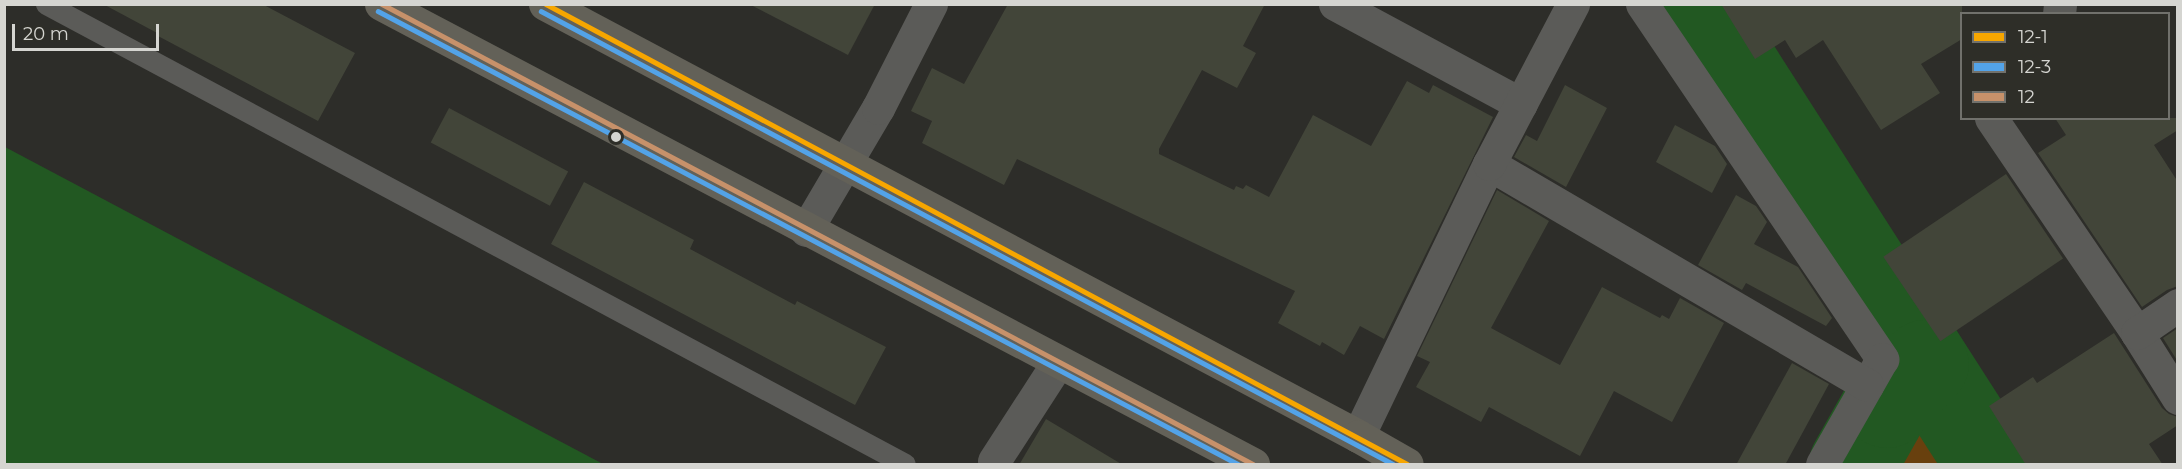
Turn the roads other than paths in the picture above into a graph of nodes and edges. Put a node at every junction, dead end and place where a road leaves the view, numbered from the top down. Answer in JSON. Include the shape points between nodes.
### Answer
{"nodes":[{"id":1,"x":46,"y":4,"type":"edge"},
{"id":2,"x":381,"y":4,"type":"edge"},
{"id":3,"x":544,"y":4,"type":"edge"},
{"id":4,"x":931,"y":4,"type":"edge"},
{"id":5,"x":1335,"y":4,"type":"edge"},
{"id":6,"x":1573,"y":4,"type":"edge"},
{"id":7,"x":1642,"y":4,"type":"edge"},
{"id":8,"x":1521,"y":104,"type":"junction"},
{"id":9,"x":1992,"y":120,"type":"edge"},
{"id":10,"x":845,"y":164,"type":"junction"},
{"id":11,"x":1489,"y":164,"type":"junction"},
{"id":12,"x":806,"y":230,"type":"junction"},
{"id":13,"x":2178,"y":305,"type":"edge"},
{"id":14,"x":2137,"y":333,"type":"junction"},
{"id":15,"x":1058,"y":362,"type":"junction"},
{"id":16,"x":1867,"y":385,"type":"junction"},
{"id":17,"x":2178,"y":398,"type":"edge"},
{"id":18,"x":1358,"y":436,"type":"junction"},
{"id":19,"x":994,"y":461,"type":"dead end"},
{"id":20,"x":905,"y":465,"type":"edge"},
{"id":21,"x":1253,"y":465,"type":"edge"},
{"id":22,"x":1407,"y":465,"type":"edge"},
{"id":23,"x":1822,"y":465,"type":"edge"}],
"edges":[{"from":1,"to":20,"type":"lane"},
{"from":2,"to":12,"type":"main road"},
{"from":3,"to":10,"type":"main road"},
{"from":4,"to":10,"type":"street"},
{"from":5,"to":8,"type":"street"},
{"from":6,"to":8,"type":"street"},
{"from":7,"to":16,"type":"street","via":[[1882,360]]},
{"from":8,"to":11,"type":"street"},
{"from":9,"to":14,"type":"street"},
{"from":10,"to":12,"type":"street"},
{"from":10,"to":18,"type":"main road"},
{"from":11,"to":16,"type":"street"},
{"from":11,"to":18,"type":"street"},
{"from":12,"to":15,"type":"main road"},
{"from":13,"to":14,"type":"street"},
{"from":14,"to":17,"type":"street"},
{"from":15,"to":19,"type":"street"},
{"from":15,"to":21,"type":"main road"},
{"from":16,"to":23,"type":"street"},
{"from":18,"to":22,"type":"main road"}]}
